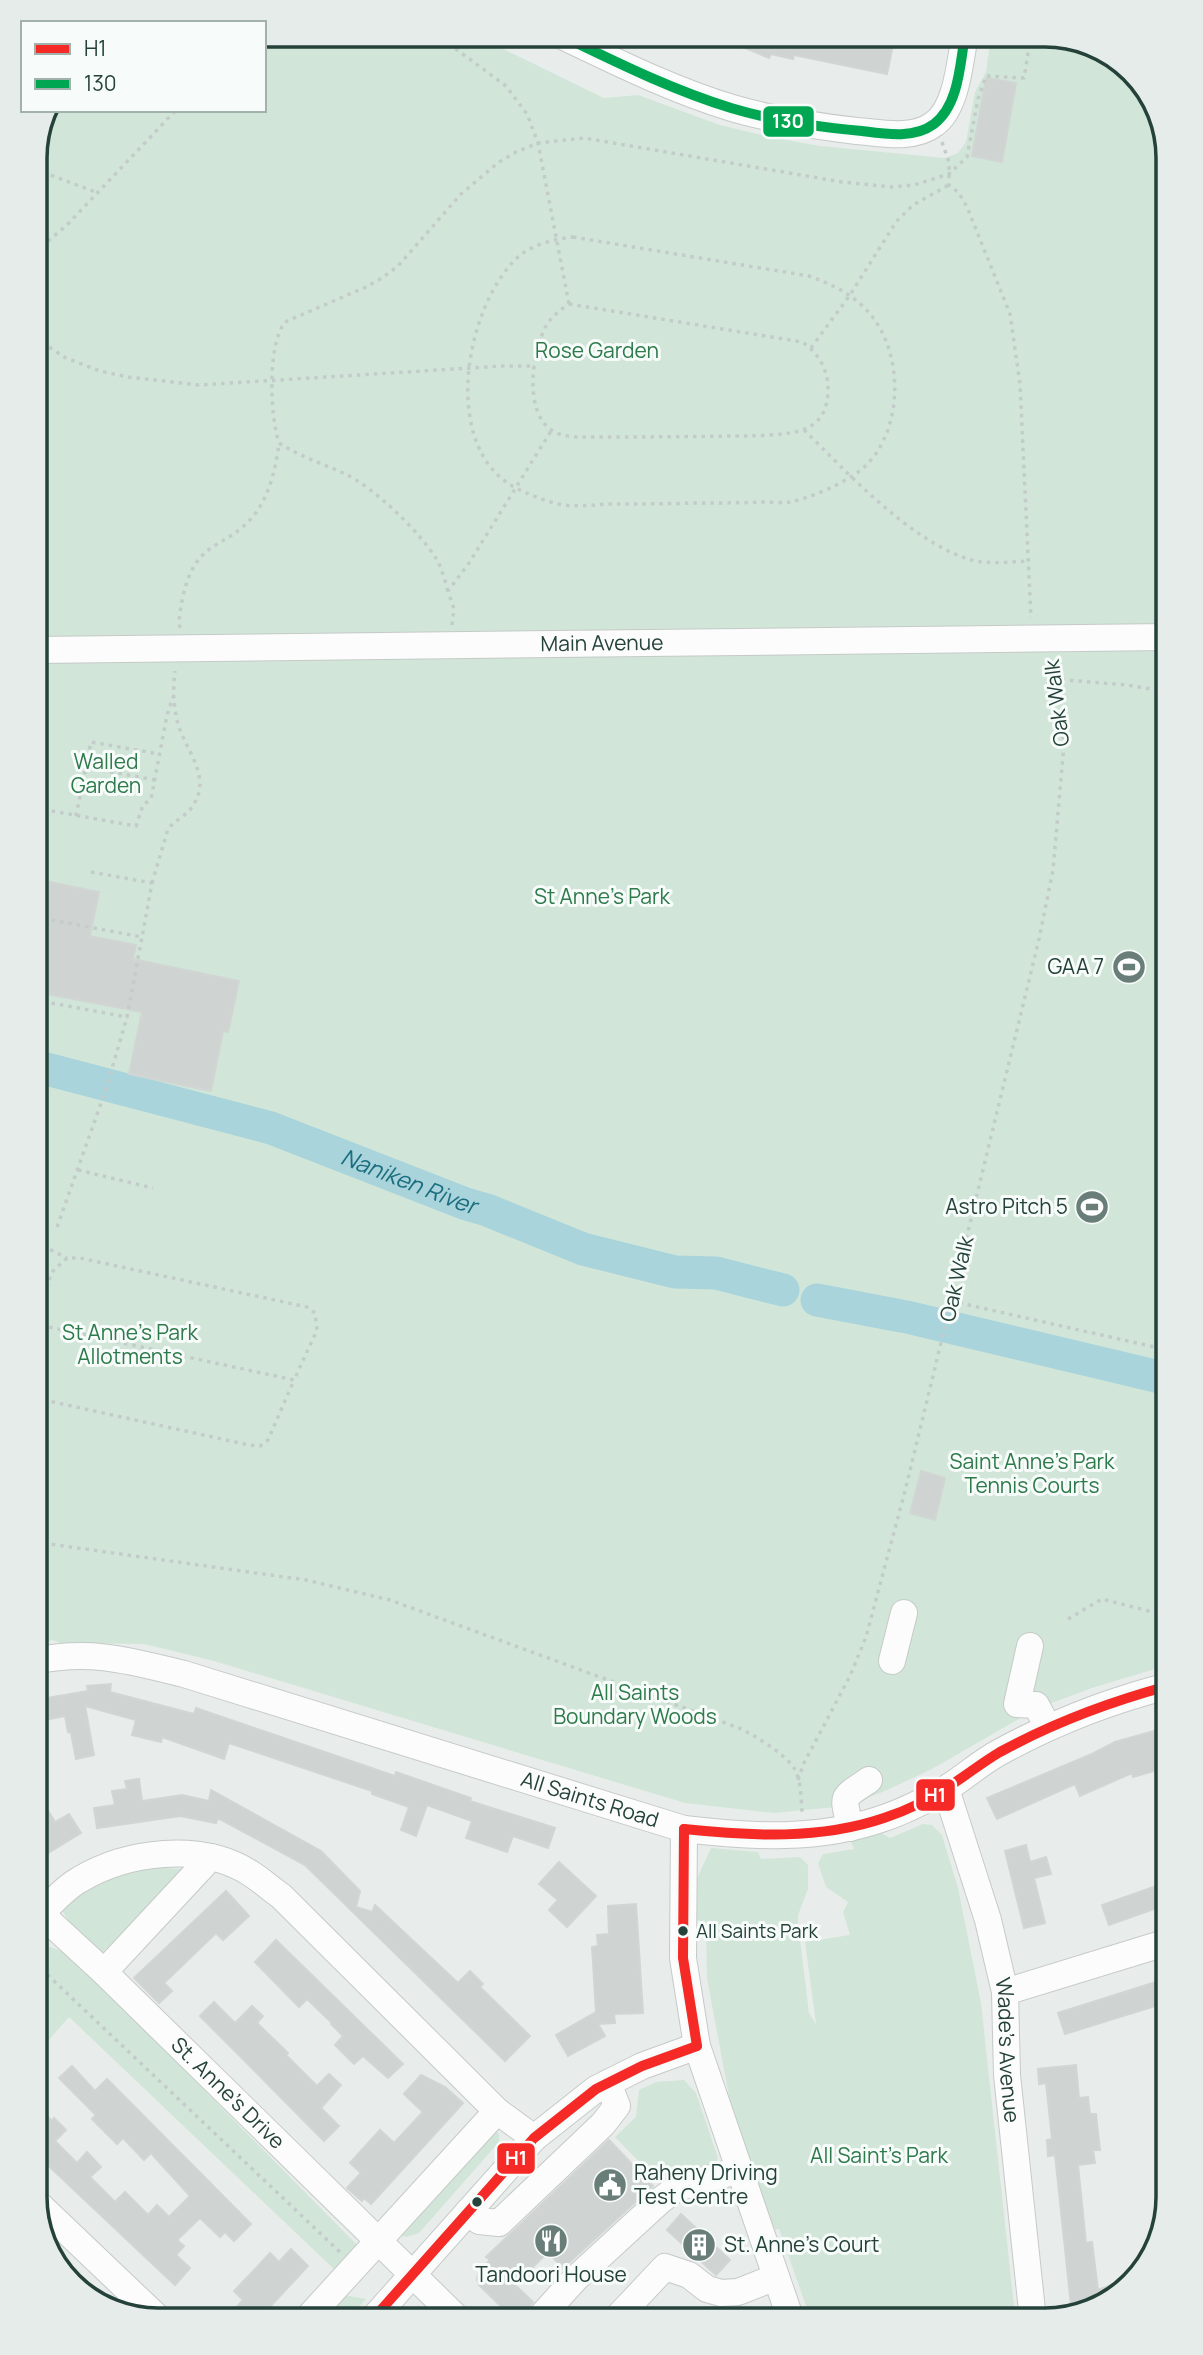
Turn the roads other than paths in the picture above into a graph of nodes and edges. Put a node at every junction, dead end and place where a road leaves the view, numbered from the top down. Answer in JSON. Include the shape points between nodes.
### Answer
{"nodes":[{"id":1,"x":587,"y":47,"type":"edge"},
{"id":2,"x":963,"y":47,"type":"edge"},
{"id":3,"x":1156,"y":637,"type":"edge"},
{"id":4,"x":47,"y":650,"type":"edge"},
{"id":5,"x":904,"y":1613,"type":"dead end"},
{"id":6,"x":1031,"y":1646,"type":"dead end"},
{"id":7,"x":47,"y":1658,"type":"edge"},
{"id":8,"x":892,"y":1661,"type":"dead end"},
{"id":9,"x":1156,"y":1689,"type":"edge"},
{"id":10,"x":1048,"y":1727,"type":"junction"},
{"id":11,"x":869,"y":1780,"type":"dead end"},
{"id":12,"x":946,"y":1788,"type":"junction"},
{"id":13,"x":850,"y":1828,"type":"junction"},
{"id":14,"x":684,"y":1829,"type":"junction"},
{"id":15,"x":211,"y":1857,"type":"junction"},
{"id":16,"x":47,"y":1909,"type":"edge"},
{"id":17,"x":47,"y":1924,"type":"edge"},
{"id":18,"x":1156,"y":1946,"type":"edge"},
{"id":19,"x":104,"y":1972,"type":"junction"},
{"id":20,"x":1005,"y":1992,"type":"junction"},
{"id":21,"x":697,"y":2046,"type":"junction"},
{"id":22,"x":608,"y":2082,"type":"junction"},
{"id":23,"x":497,"y":2111,"type":"junction"},
{"id":24,"x":534,"y":2138,"type":"junction"},
{"id":25,"x":739,"y":2170,"type":"junction"},
{"id":26,"x":468,"y":2212,"type":"junction"},
{"id":27,"x":49,"y":2214,"type":"edge"},
{"id":28,"x":378,"y":2241,"type":"junction"},
{"id":29,"x":412,"y":2275,"type":"junction"},
{"id":30,"x":776,"y":2277,"type":"junction"},
{"id":31,"x":147,"y":2307,"type":"edge"},
{"id":32,"x":317,"y":2308,"type":"edge"},
{"id":33,"x":383,"y":2308,"type":"edge"},
{"id":34,"x":446,"y":2308,"type":"edge"},
{"id":35,"x":549,"y":2308,"type":"edge"},
{"id":36,"x":626,"y":2308,"type":"edge"},
{"id":37,"x":787,"y":2308,"type":"edge"},
{"id":38,"x":1032,"y":2308,"type":"edge"}],
"edges":[{"from":1,"to":2,"type":"street","via":[[733,108],[886,134],[916,133],[936,123],[955,89]]},
{"from":3,"to":4,"type":"street","name":"Main Avenue"},
{"from":5,"to":8,"type":"street"},
{"from":6,"to":10,"type":"street","via":[[1017,1704],[1036,1705]]},
{"from":7,"to":14,"type":"street","name":"All Saints Road","via":[[89,1655],[124,1659],[184,1674]]},
{"from":9,"to":10,"type":"street","name":"All Saints Road"},
{"from":10,"to":12,"type":"street","name":"All Saints Road"},
{"from":11,"to":13,"type":"street","via":[[846,1796]]},
{"from":12,"to":13,"type":"street","name":"All Saints Road","via":[[886,1818]]},
{"from":12,"to":20,"type":"street","name":"Wade's Avenue","via":[[988,1920]]},
{"from":13,"to":14,"type":"street","name":"All Saints Road","via":[[826,1834],[769,1836]]},
{"from":14,"to":21,"type":"street","via":[[683,1958]]},
{"from":15,"to":16,"type":"street","via":[[163,1854],[112,1863],[77,1881]]},
{"from":15,"to":19,"type":"street"},
{"from":15,"to":23,"type":"street","via":[[249,1872],[281,1896]]},
{"from":17,"to":19,"type":"street","name":"St. Anne's Drive"},
{"from":18,"to":20,"type":"street"},
{"from":19,"to":28,"type":"street","name":"St. Anne's Drive"},
{"from":20,"to":38,"type":"street","name":"Wade's Avenue","via":[[1007,2075]]},
{"from":21,"to":22,"type":"street"},
{"from":21,"to":25,"type":"street"},
{"from":22,"to":24,"type":"street"},
{"from":22,"to":26,"type":"street","via":[[617,2106],[499,2223],[479,2221]]},
{"from":23,"to":24,"type":"street"},
{"from":23,"to":28,"type":"street"},
{"from":24,"to":26,"type":"street"},
{"from":25,"to":30,"type":"street"},
{"from":25,"to":35,"type":"street","via":[[677,2188]]},
{"from":26,"to":29,"type":"street"},
{"from":27,"to":31,"type":"street"},
{"from":28,"to":29,"type":"street","name":"St. Anne's Drive"},
{"from":28,"to":32,"type":"street"},
{"from":29,"to":33,"type":"street"},
{"from":29,"to":34,"type":"street"},
{"from":30,"to":36,"type":"street","via":[[738,2292],[721,2293],[665,2267]]},
{"from":30,"to":37,"type":"street"}]}
